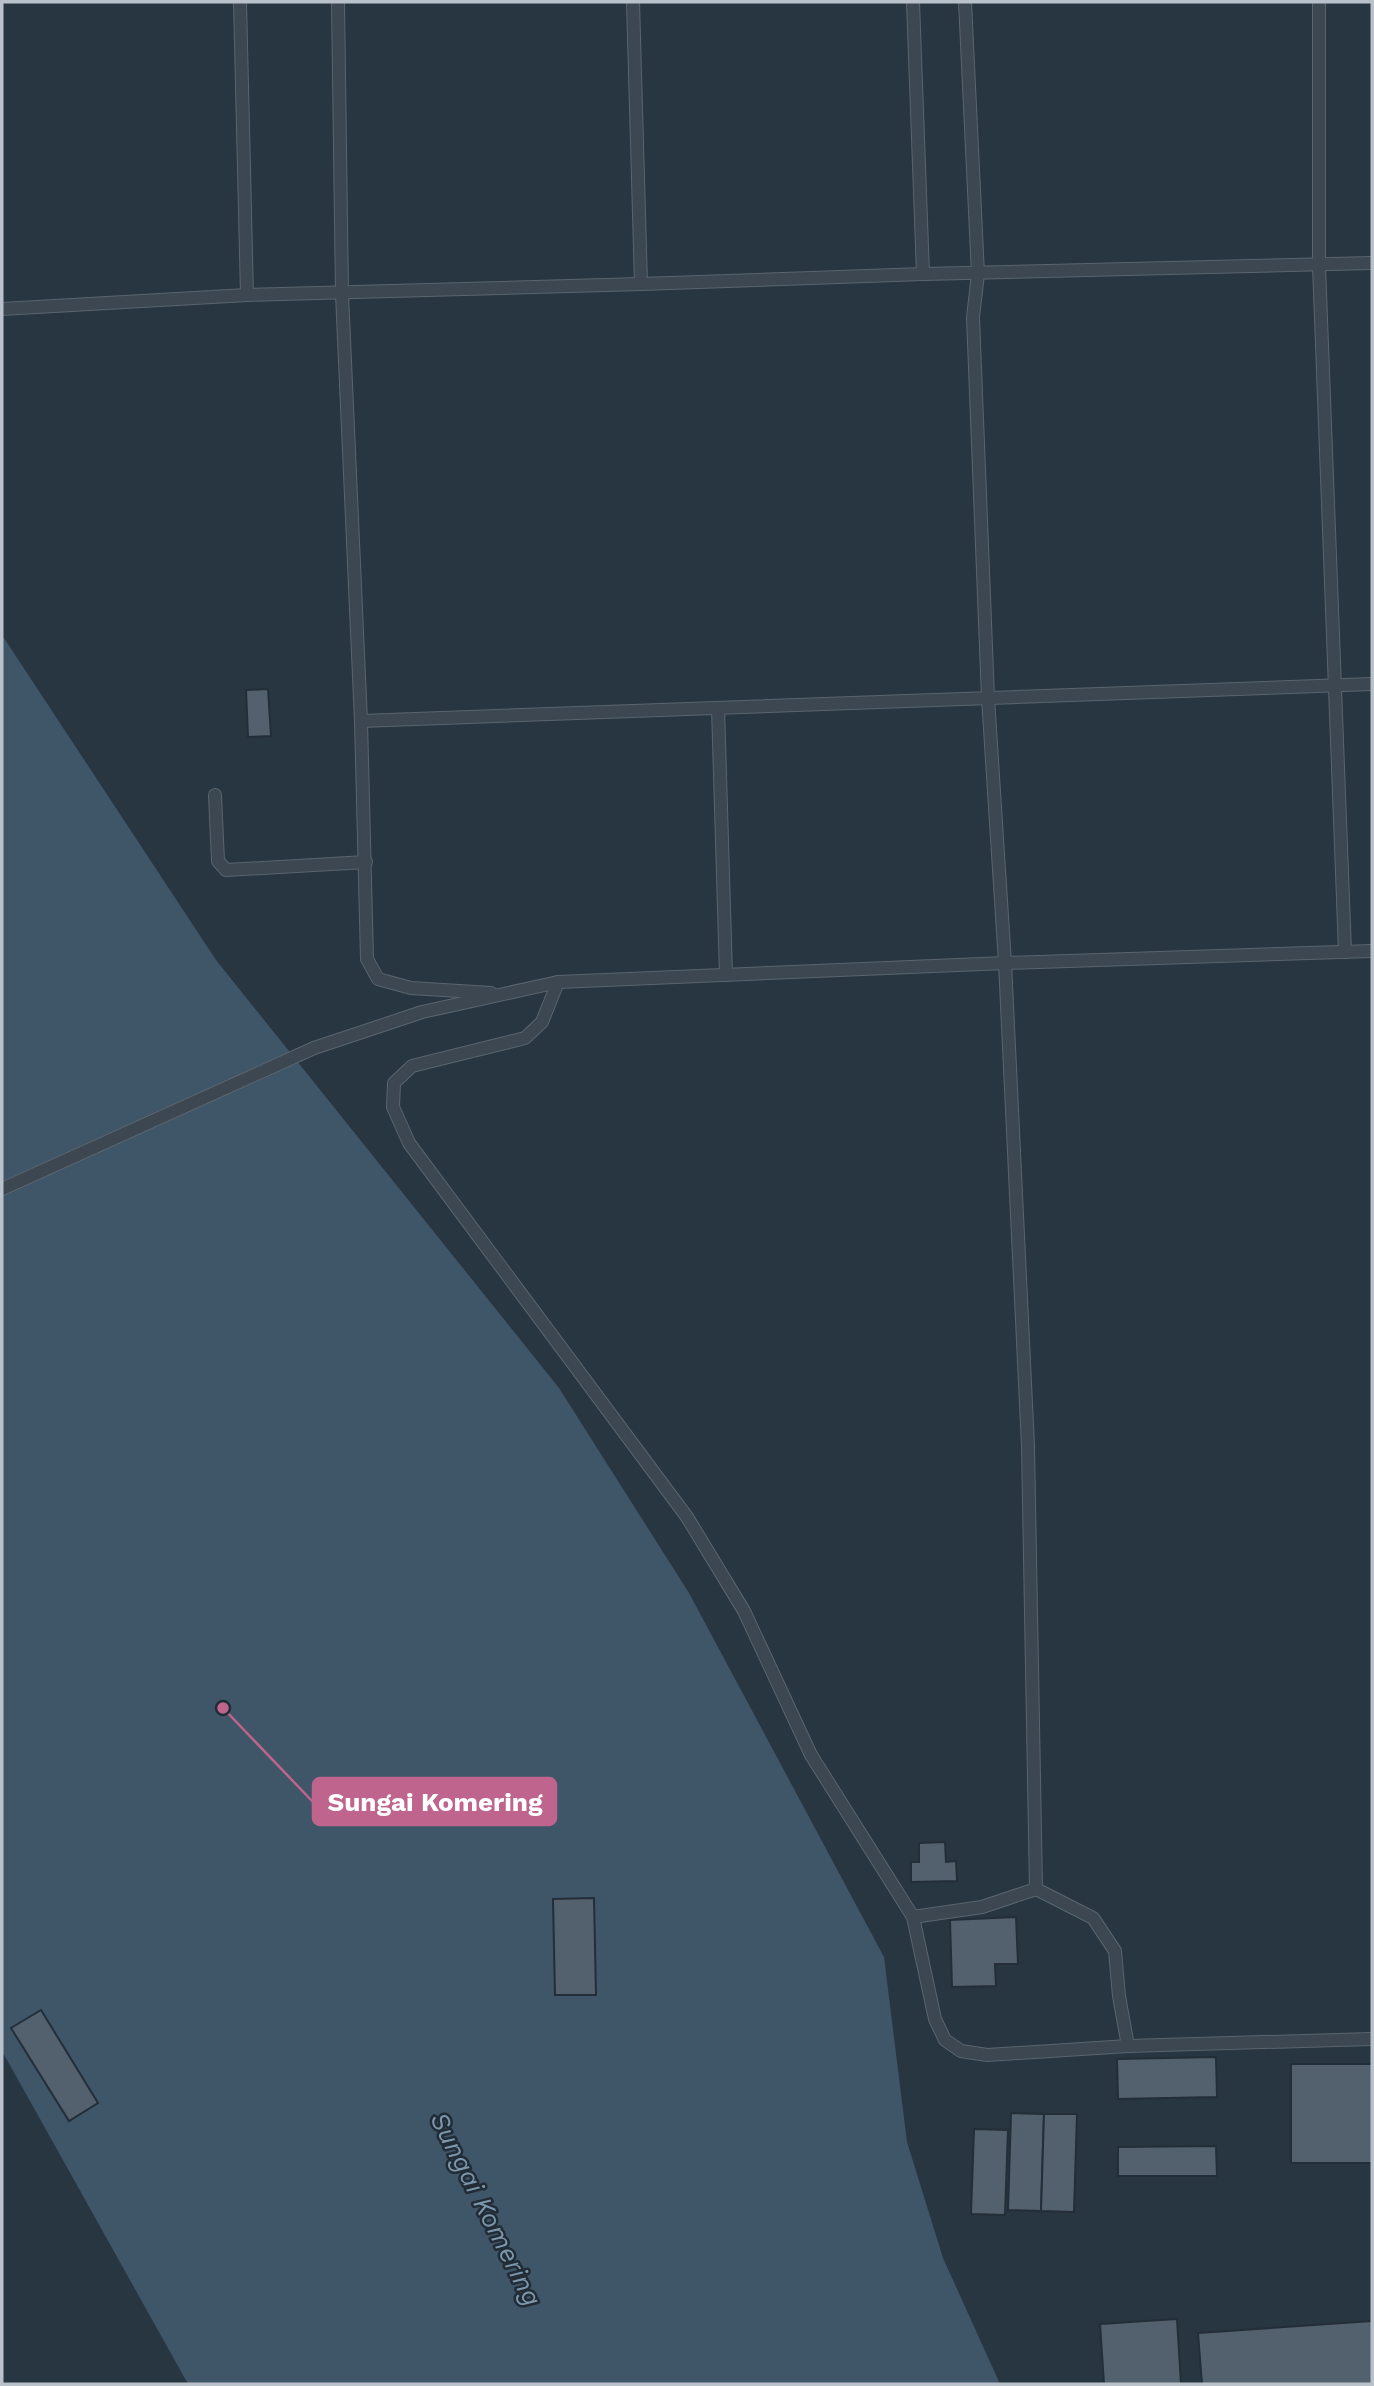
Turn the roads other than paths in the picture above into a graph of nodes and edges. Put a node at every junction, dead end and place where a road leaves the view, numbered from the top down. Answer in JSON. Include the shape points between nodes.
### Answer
{"nodes":[{"id":1,"x":240,"y":2,"type":"edge"},
{"id":2,"x":338,"y":2,"type":"edge"},
{"id":3,"x":633,"y":2,"type":"edge"},
{"id":4,"x":913,"y":2,"type":"edge"},
{"id":5,"x":965,"y":2,"type":"edge"},
{"id":6,"x":1319,"y":2,"type":"edge"},
{"id":7,"x":1372,"y":263,"type":"edge"},
{"id":8,"x":1320,"y":266,"type":"junction"},
{"id":9,"x":923,"y":274,"type":"junction"},
{"id":10,"x":978,"y":274,"type":"junction"},
{"id":11,"x":641,"y":284,"type":"junction"},
{"id":12,"x":342,"y":294,"type":"junction"},
{"id":13,"x":247,"y":295,"type":"junction"},
{"id":14,"x":2,"y":309,"type":"edge"},
{"id":15,"x":1372,"y":684,"type":"edge"},
{"id":16,"x":1335,"y":685,"type":"junction"},
{"id":17,"x":988,"y":698,"type":"junction"},
{"id":18,"x":718,"y":708,"type":"junction"},
{"id":19,"x":361,"y":720,"type":"junction"},
{"id":20,"x":215,"y":795,"type":"dead end"},
{"id":21,"x":366,"y":862,"type":"junction"},
{"id":22,"x":1372,"y":951,"type":"edge"},
{"id":23,"x":1345,"y":952,"type":"junction"},
{"id":24,"x":1005,"y":963,"type":"junction"},
{"id":25,"x":726,"y":975,"type":"junction"},
{"id":26,"x":558,"y":982,"type":"junction"},
{"id":27,"x":506,"y":993,"type":"junction"},
{"id":28,"x":2,"y":1189,"type":"edge"},
{"id":29,"x":1036,"y":1889,"type":"junction"},
{"id":30,"x":913,"y":1917,"type":"junction"},
{"id":31,"x":1372,"y":2039,"type":"edge"},
{"id":32,"x":1128,"y":2046,"type":"junction"}],
"edges":[{"from":1,"to":13,"type":"lane"},
{"from":2,"to":12,"type":"lane"},
{"from":3,"to":11,"type":"lane"},
{"from":4,"to":9,"type":"lane"},
{"from":5,"to":10,"type":"lane"},
{"from":6,"to":8,"type":"lane"},
{"from":7,"to":8,"type":"lane"},
{"from":8,"to":10,"type":"lane"},
{"from":8,"to":16,"type":"lane"},
{"from":9,"to":10,"type":"lane"},
{"from":9,"to":11,"type":"lane"},
{"from":10,"to":17,"type":"lane","via":[[973,317]]},
{"from":11,"to":12,"type":"lane"},
{"from":12,"to":13,"type":"lane"},
{"from":12,"to":19,"type":"lane"},
{"from":13,"to":14,"type":"lane"},
{"from":15,"to":16,"type":"lane"},
{"from":16,"to":17,"type":"lane"},
{"from":16,"to":23,"type":"lane"},
{"from":17,"to":18,"type":"lane"},
{"from":17,"to":24,"type":"lane"},
{"from":18,"to":19,"type":"lane"},
{"from":18,"to":25,"type":"lane"},
{"from":19,"to":21,"type":"lane"},
{"from":20,"to":21,"type":"lane","via":[[218,861],[226,870]]},
{"from":21,"to":27,"type":"lane","via":[[367,959],[378,979],[411,988]]},
{"from":22,"to":23,"type":"lane"},
{"from":23,"to":24,"type":"lane"},
{"from":24,"to":25,"type":"lane"},
{"from":24,"to":29,"type":"lane","via":[[1028,1446]]},
{"from":25,"to":26,"type":"lane"},
{"from":26,"to":27,"type":"lane"},
{"from":26,"to":30,"type":"lane","via":[[542,1022],[525,1038],[412,1066],[394,1083],[393,1107],[409,1143],[687,1517],[744,1611],[811,1755]]},
{"from":27,"to":28,"type":"lane","via":[[422,1012],[314,1048]]},
{"from":29,"to":30,"type":"lane","via":[[982,1907]]},
{"from":29,"to":32,"type":"lane","via":[[1093,1917],[1115,1951]]},
{"from":30,"to":32,"type":"lane","via":[[934,2019],[945,2040],[961,2051],[987,2055]]},
{"from":31,"to":32,"type":"lane"}]}
